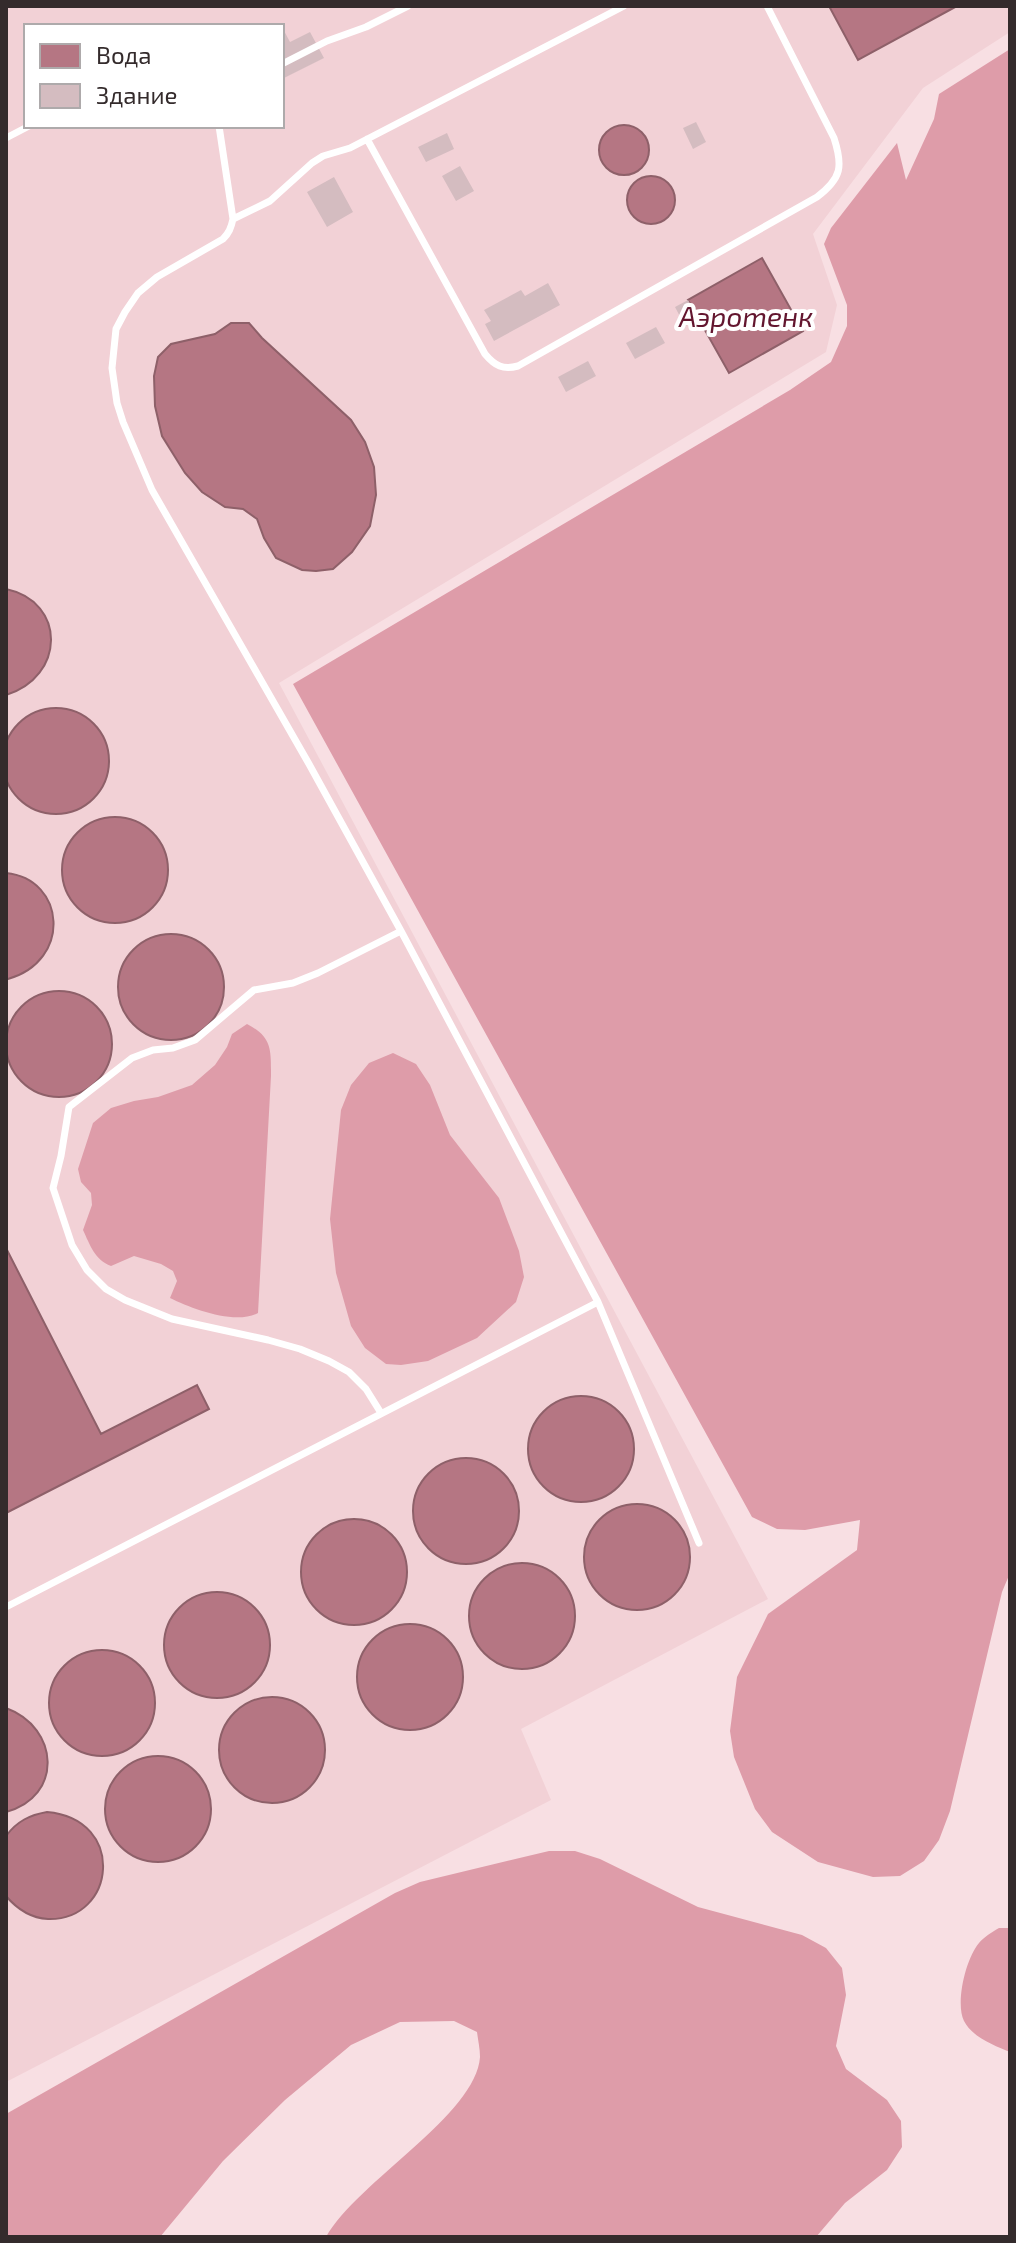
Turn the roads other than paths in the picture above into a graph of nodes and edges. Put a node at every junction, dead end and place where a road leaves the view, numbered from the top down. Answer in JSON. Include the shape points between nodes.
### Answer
{"nodes":[{"id":1,"x":408,"y":6,"type":"edge"},
{"id":2,"x":624,"y":6,"type":"edge"},
{"id":3,"x":767,"y":6,"type":"edge"},
{"id":4,"x":284,"y":63,"type":"edge"},
{"id":5,"x":25,"y":128,"type":"edge"},
{"id":6,"x":219,"y":128,"type":"edge"},
{"id":7,"x":6,"y":138,"type":"edge"},
{"id":8,"x":367,"y":139,"type":"junction"},
{"id":9,"x":233,"y":219,"type":"junction"},
{"id":10,"x":401,"y":931,"type":"junction"},
{"id":11,"x":598,"y":1302,"type":"junction"},
{"id":12,"x":381,"y":1413,"type":"junction"},
{"id":13,"x":699,"y":1543,"type":"dead end"},
{"id":14,"x":6,"y":1607,"type":"edge"}],
"edges":[{"from":1,"to":4,"type":"lane"},
{"from":2,"to":8,"type":"lane"},
{"from":3,"to":8,"type":"lane","via":[[834,138],[840,157],[834,181],[817,197],[518,366],[500,367],[485,354]]},
{"from":5,"to":7,"type":"lane"},
{"from":6,"to":9,"type":"lane"},
{"from":8,"to":9,"type":"lane","via":[[323,156],[270,201]]},
{"from":9,"to":10,"type":"lane","via":[[223,239],[157,277],[125,312],[113,348],[117,403],[152,490]]},
{"from":10,"to":11,"type":"lane"},
{"from":10,"to":12,"type":"lane","via":[[318,973],[254,990],[195,1040],[132,1058],[69,1107],[53,1188],[72,1245],[106,1289],[172,1319],[268,1340],[329,1361],[366,1389]]},
{"from":11,"to":12,"type":"lane"},
{"from":11,"to":13,"type":"lane"},
{"from":12,"to":14,"type":"lane"}]}
